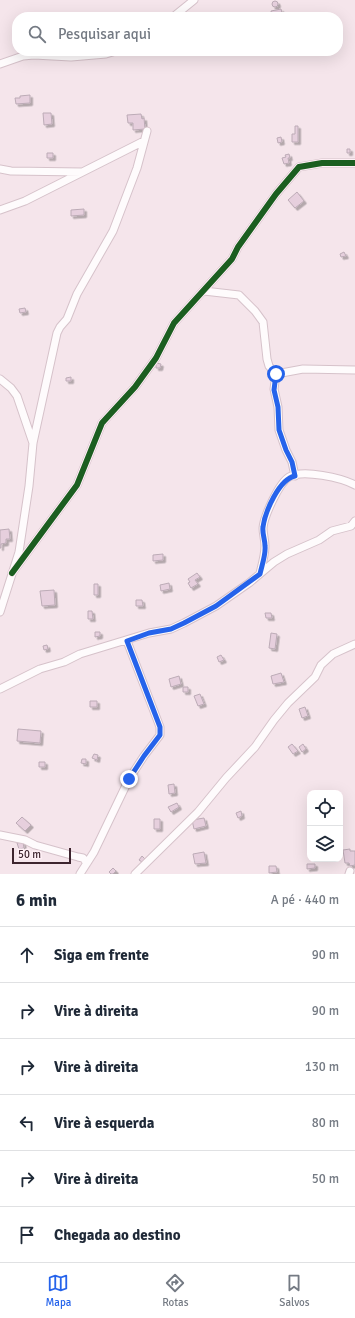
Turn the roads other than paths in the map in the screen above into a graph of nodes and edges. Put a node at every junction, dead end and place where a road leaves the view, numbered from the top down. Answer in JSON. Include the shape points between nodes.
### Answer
{"nodes":[{"id":1,"x":194,"y":0,"type":"edge"},
{"id":2,"x":179,"y":12,"type":"edge"},
{"id":3,"x":26,"y":56,"type":"edge"},
{"id":4,"x":54,"y":56,"type":"edge"},
{"id":5,"x":87,"y":56,"type":"edge"},
{"id":6,"x":0,"y":64,"type":"edge"},
{"id":7,"x":147,"y":131,"type":"dead end"},
{"id":8,"x":144,"y":141,"type":"junction"},
{"id":9,"x":355,"y":163,"type":"edge"},
{"id":10,"x":0,"y":169,"type":"edge"},
{"id":11,"x":83,"y":172,"type":"junction"},
{"id":12,"x":0,"y":210,"type":"edge"},
{"id":13,"x":204,"y":291,"type":"junction"},
{"id":14,"x":355,"y":370,"type":"edge"},
{"id":15,"x":276,"y":374,"type":"junction"},
{"id":16,"x":0,"y":379,"type":"edge"},
{"id":17,"x":33,"y":443,"type":"junction"},
{"id":18,"x":295,"y":476,"type":"junction"},
{"id":19,"x":355,"y":486,"type":"edge"},
{"id":20,"x":355,"y":521,"type":"edge"},
{"id":21,"x":12,"y":573,"type":"junction"},
{"id":22,"x":260,"y":574,"type":"junction"},
{"id":23,"x":0,"y":612,"type":"edge"},
{"id":24,"x":127,"y":641,"type":"junction"},
{"id":25,"x":355,"y":644,"type":"edge"},
{"id":26,"x":0,"y":689,"type":"edge"},
{"id":27,"x":0,"y":835,"type":"edge"},
{"id":28,"x":87,"y":863,"type":"junction"},
{"id":29,"x":80,"y":874,"type":"edge"},
{"id":30,"x":135,"y":874,"type":"edge"}],
"edges":[{"from":1,"to":2,"type":"street"},
{"from":3,"to":6,"type":"street"},
{"from":4,"to":5,"type":"street"},
{"from":7,"to":8,"type":"street"},
{"from":8,"to":11,"type":"street"},
{"from":8,"to":17,"type":"street","via":[[138,168],[113,231],[67,319],[57,333]]},
{"from":9,"to":13,"type":"street","via":[[299,167],[238,246],[232,259]]},
{"from":10,"to":11,"type":"street"},
{"from":11,"to":12,"type":"street","via":[[25,201]]},
{"from":13,"to":15,"type":"street","via":[[239,295],[255,311],[263,322],[269,366]]},
{"from":13,"to":21,"type":"street","via":[[174,324],[156,358],[135,387],[102,423],[77,485]]},
{"from":14,"to":15,"type":"street","via":[[303,369]]},
{"from":15,"to":18,"type":"street","via":[[274,390],[279,430]]},
{"from":16,"to":17,"type":"street","via":[[17,396]]},
{"from":17,"to":21,"type":"street","via":[[23,531]]},
{"from":18,"to":19,"type":"street","via":[[332,477]]},
{"from":18,"to":22,"type":"street","via":[[290,477],[282,486],[266,514],[263,528],[265,547]]},
{"from":20,"to":22,"type":"street","via":[[346,529],[332,531],[319,540],[287,554]]},
{"from":21,"to":23,"type":"street"},
{"from":22,"to":24,"type":"street","via":[[216,606],[184,623]]},
{"from":24,"to":26,"type":"street","via":[[80,654]]},
{"from":24,"to":28,"type":"street","via":[[160,727],[160,735],[129,779]]},
{"from":25,"to":30,"type":"street","via":[[333,654],[321,665],[315,677],[288,703],[255,747],[198,812]]},
{"from":27,"to":28,"type":"street","via":[[83,858]]},
{"from":28,"to":29,"type":"street"}]}
